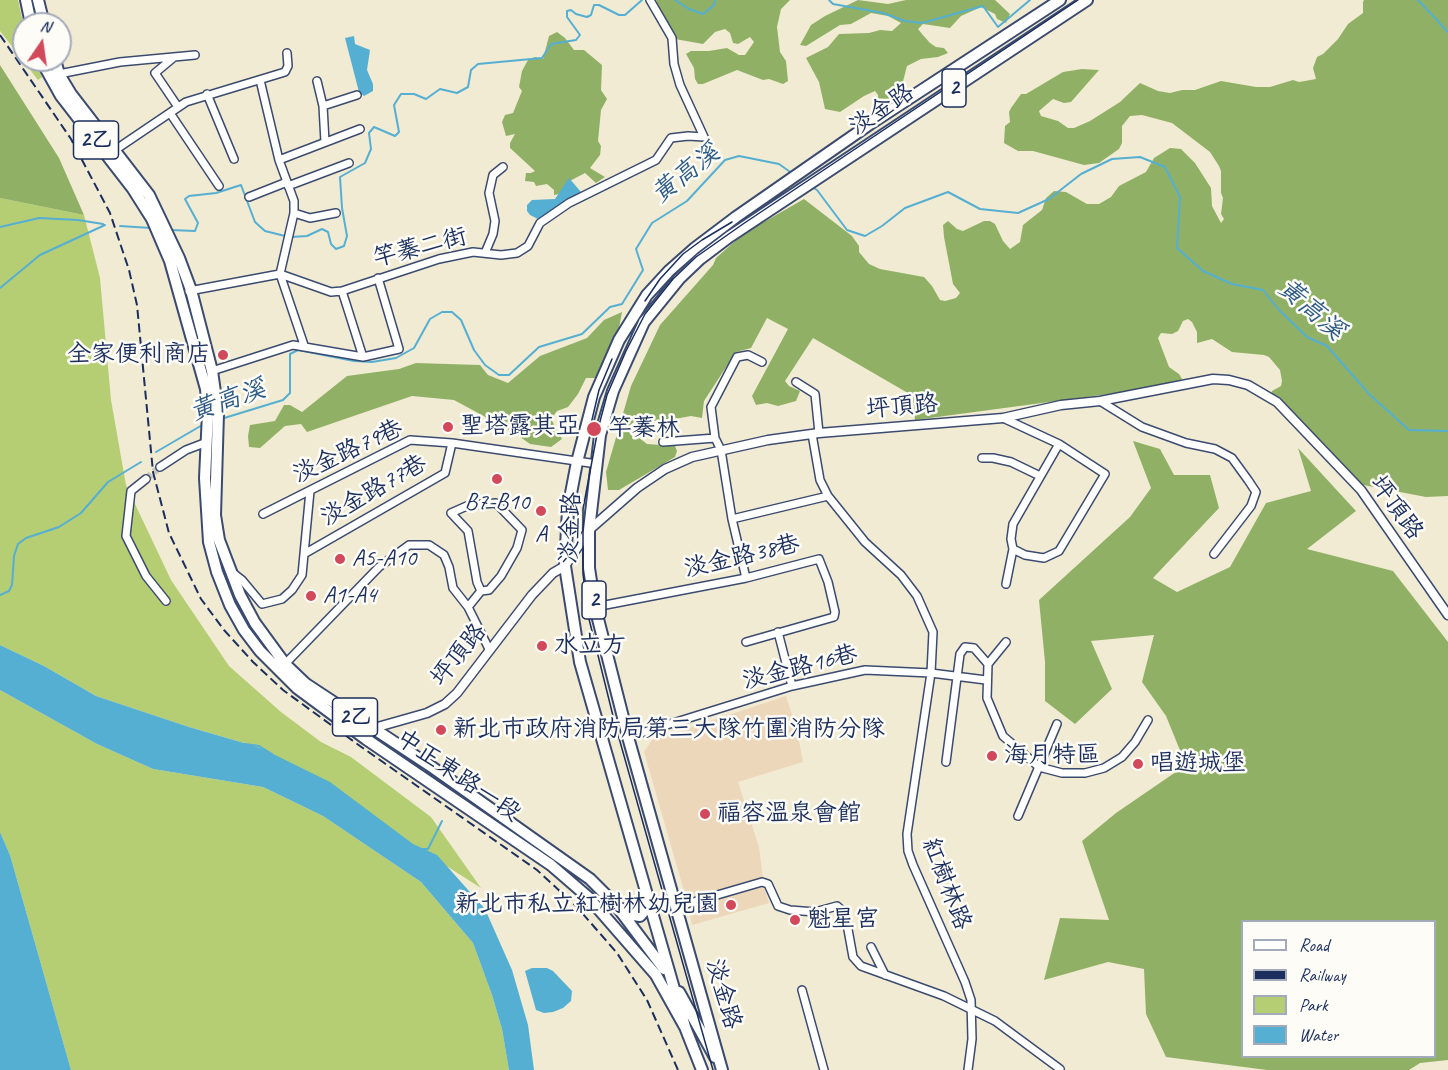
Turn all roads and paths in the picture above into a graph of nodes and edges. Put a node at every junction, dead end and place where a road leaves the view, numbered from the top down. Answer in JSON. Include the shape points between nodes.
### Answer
{"nodes":[{"id":1,"x":650,"y":0,"type":"edge"},
{"id":2,"x":1060,"y":0,"type":"edge"},
{"id":3,"x":1087,"y":0,"type":"edge"},
{"id":4,"x":287,"y":53,"type":"dead end"},
{"id":5,"x":195,"y":55,"type":"dead end"},
{"id":6,"x":173,"y":58,"type":"junction"},
{"id":7,"x":48,"y":72,"type":"edge"},
{"id":8,"x":59,"y":74,"type":"joint"},
{"id":9,"x":260,"y":80,"type":"junction"},
{"id":10,"x":317,"y":81,"type":"dead end"},
{"id":11,"x":207,"y":94,"type":"junction"},
{"id":12,"x":357,"y":95,"type":"dead end"},
{"id":13,"x":323,"y":106,"type":"junction"},
{"id":14,"x":178,"y":107,"type":"junction"},
{"id":15,"x":170,"y":113,"type":"junction"},
{"id":16,"x":360,"y":129,"type":"dead end"},
{"id":17,"x":326,"y":142,"type":"junction"},
{"id":18,"x":115,"y":150,"type":"junction"},
{"id":19,"x":234,"y":159,"type":"dead end"},
{"id":20,"x":279,"y":160,"type":"junction"},
{"id":21,"x":349,"y":163,"type":"dead end"},
{"id":22,"x":503,"y":167,"type":"dead end"},
{"id":23,"x":288,"y":184,"type":"junction"},
{"id":24,"x":219,"y":186,"type":"dead end"},
{"id":25,"x":249,"y":197,"type":"dead end"},
{"id":26,"x":294,"y":213,"type":"junction"},
{"id":27,"x":336,"y":213,"type":"dead end"},
{"id":28,"x":156,"y":218,"type":"junction"},
{"id":29,"x":485,"y":253,"type":"junction"},
{"id":30,"x":280,"y":274,"type":"junction"},
{"id":31,"x":378,"y":278,"type":"junction"},
{"id":32,"x":342,"y":291,"type":"junction"},
{"id":33,"x":186,"y":292,"type":"junction"},
{"id":34,"x":304,"y":345,"type":"junction"},
{"id":35,"x":363,"y":357,"type":"junction"},
{"id":36,"x":762,"y":362,"type":"dead end"},
{"id":37,"x":212,"y":371,"type":"junction"},
{"id":38,"x":796,"y":381,"type":"dead end"},
{"id":39,"x":1100,"y":401,"type":"junction"},
{"id":40,"x":213,"y":413,"type":"junction"},
{"id":41,"x":1003,"y":418,"type":"junction"},
{"id":42,"x":816,"y":433,"type":"junction"},
{"id":43,"x":715,"y":438,"type":"junction"},
{"id":44,"x":207,"y":442,"type":"junction"},
{"id":45,"x":452,"y":442,"type":"junction"},
{"id":46,"x":663,"y":442,"type":"dead end"},
{"id":47,"x":1059,"y":444,"type":"junction"},
{"id":48,"x":721,"y":450,"type":"junction"},
{"id":49,"x":982,"y":458,"type":"dead end"},
{"id":50,"x":577,"y":462,"type":"junction"},
{"id":51,"x":597,"y":464,"type":"junction"},
{"id":52,"x":160,"y":467,"type":"tunnel mouth"},
{"id":53,"x":1040,"y":476,"type":"junction"},
{"id":54,"x":146,"y":478,"type":"tunnel mouth"},
{"id":55,"x":310,"y":491,"type":"junction"},
{"id":56,"x":828,"y":496,"type":"junction"},
{"id":57,"x":263,"y":514,"type":"dead end"},
{"id":58,"x":732,"y":519,"type":"junction"},
{"id":59,"x":589,"y":530,"type":"junction"},
{"id":60,"x":1013,"y":549,"type":"junction"},
{"id":61,"x":304,"y":554,"type":"junction"},
{"id":62,"x":1214,"y":554,"type":"dead end"},
{"id":63,"x":565,"y":566,"type":"junction"},
{"id":64,"x":231,"y":571,"type":"junction"},
{"id":65,"x":746,"y":578,"type":"junction"},
{"id":66,"x":1006,"y":584,"type":"dead end"},
{"id":67,"x":481,"y":591,"type":"junction"},
{"id":68,"x":166,"y":601,"type":"dead end"},
{"id":69,"x":468,"y":607,"type":"junction"},
{"id":70,"x":595,"y":607,"type":"junction"},
{"id":71,"x":1448,"y":615,"type":"edge"},
{"id":72,"x":778,"y":632,"type":"junction"},
{"id":73,"x":746,"y":642,"type":"dead end"},
{"id":74,"x":1006,"y":642,"type":"dead end"},
{"id":75,"x":489,"y":649,"type":"junction"},
{"id":76,"x":285,"y":664,"type":"junction"},
{"id":77,"x":988,"y":664,"type":"junction"},
{"id":78,"x":931,"y":673,"type":"junction"},
{"id":79,"x":958,"y":676,"type":"junction"},
{"id":80,"x":986,"y":680,"type":"junction"},
{"id":81,"x":792,"y":686,"type":"junction"},
{"id":82,"x":1148,"y":720,"type":"dead end"},
{"id":83,"x":1057,"y":724,"type":"dead end"},
{"id":84,"x":374,"y":728,"type":"junction"},
{"id":85,"x":627,"y":737,"type":"junction"},
{"id":86,"x":366,"y":739,"type":"junction"},
{"id":87,"x":946,"y":762,"type":"dead end"},
{"id":88,"x":1039,"y":767,"type":"junction"},
{"id":89,"x":1018,"y":816,"type":"dead end"},
{"id":90,"x":647,"y":894,"type":"junction"},
{"id":91,"x":616,"y":905,"type":"junction"},
{"id":92,"x":676,"y":907,"type":"junction"},
{"id":93,"x":871,"y":947,"type":"dead end"},
{"id":94,"x":885,"y":975,"type":"junction"},
{"id":95,"x":670,"y":976,"type":"junction"},
{"id":96,"x":802,"y":990,"type":"dead end"},
{"id":97,"x":972,"y":1011,"type":"junction"},
{"id":98,"x":685,"y":1027,"type":"junction"},
{"id":99,"x":1060,"y":1069,"type":"edge"},
{"id":100,"x":702,"y":1070,"type":"edge"},
{"id":101,"x":722,"y":1070,"type":"edge"},
{"id":102,"x":824,"y":1070,"type":"edge"},
{"id":103,"x":968,"y":1070,"type":"edge"}],
"edges":[{"from":1,"to":29,"type":"street","name":"竿蓁二街","via":[[672,38],[680,85],[704,136],[672,138],[656,160],[569,203],[540,224],[528,246],[517,253]]},
{"from":2,"to":50,"type":"main road","name":"淡金路","number":"2","via":[[812,164],[669,271],[647,295],[619,340],[594,397]]},
{"from":3,"to":51,"type":"main road","name":"淡金路","number":"2","via":[[700,259],[644,322],[613,391],[600,435]]},
{"from":4,"to":9,"type":"street","via":[[285,72]]},
{"from":5,"to":6,"type":"street"},
{"from":6,"to":8,"type":"street","via":[[120,62]]},
{"from":6,"to":14,"type":"street","via":[[155,73]]},
{"from":7,"to":28,"type":"main road","number":"2乙","via":[[61,96]]},
{"from":8,"to":18,"type":"main road","number":"2乙"},
{"from":9,"to":11,"type":"street"},
{"from":9,"to":20,"type":"street"},
{"from":10,"to":13,"type":"street"},
{"from":11,"to":14,"type":"street"},
{"from":11,"to":19,"type":"street"},
{"from":12,"to":13,"type":"street"},
{"from":13,"to":17,"type":"street"},
{"from":14,"to":15,"type":"street"},
{"from":15,"to":18,"type":"street"},
{"from":15,"to":24,"type":"street"},
{"from":16,"to":17,"type":"street"},
{"from":17,"to":20,"type":"street"},
{"from":18,"to":28,"type":"main road","number":"2乙","via":[[149,195]]},
{"from":20,"to":23,"type":"street"},
{"from":21,"to":23,"type":"street"},
{"from":22,"to":29,"type":"street","via":[[493,175],[489,193],[495,221]]},
{"from":23,"to":25,"type":"street"},
{"from":23,"to":26,"type":"street"},
{"from":26,"to":27,"type":"street","via":[[310,218]]},
{"from":26,"to":30,"type":"street"},
{"from":28,"to":33,"type":"main road","number":"2乙"},
{"from":29,"to":31,"type":"street","name":"竿蓁二街","via":[[439,259]]},
{"from":30,"to":32,"type":"street","via":[[331,292]]},
{"from":30,"to":33,"type":"street"},
{"from":30,"to":34,"type":"street"},
{"from":31,"to":32,"type":"street","name":"竿蓁二街"},
{"from":31,"to":35,"type":"street","via":[[399,349]]},
{"from":32,"to":35,"type":"street"},
{"from":33,"to":37,"type":"main road","number":"2乙"},
{"from":33,"to":40,"type":"main road","number":"2乙"},
{"from":34,"to":35,"type":"street"},
{"from":34,"to":37,"type":"street"},
{"from":36,"to":43,"type":"street","via":[[748,355],[737,357],[711,407]]},
{"from":37,"to":40,"type":"main road","number":"2乙"},
{"from":38,"to":42,"type":"street","name":"紅樹林路","via":[[815,394]]},
{"from":39,"to":41,"type":"street","name":"坪頂路"},
{"from":39,"to":62,"type":"street","via":[[1142,427],[1232,458],[1256,492],[1251,506]]},
{"from":39,"to":71,"type":"street","name":"坪頂路","via":[[1213,379],[1248,385],[1277,402],[1361,490]]},
{"from":40,"to":44,"type":"main road","number":"2乙"},
{"from":40,"to":64,"type":"main road","name":"中正東路一段","number":"2乙","via":[[217,448],[215,515],[219,540]]},
{"from":41,"to":42,"type":"street","name":"坪頂路"},
{"from":41,"to":47,"type":"street"},
{"from":42,"to":48,"type":"street","name":"坪頂路"},
{"from":42,"to":56,"type":"street","name":"紅樹林路","via":[[820,480]]},
{"from":43,"to":46,"type":"street"},
{"from":43,"to":48,"type":"street"},
{"from":44,"to":52,"type":"street"},
{"from":44,"to":86,"type":"main road","name":"中正東路一段","number":"2乙","via":[[208,542],[230,605],[244,630],[278,671]]},
{"from":45,"to":50,"type":"street","name":"淡金路77巷"},
{"from":45,"to":55,"type":"street","name":"淡金路79巷","via":[[410,440]]},
{"from":45,"to":61,"type":"street","name":"淡金路77巷","via":[[445,473]]},
{"from":47,"to":53,"type":"street"},
{"from":47,"to":60,"type":"street","via":[[1105,474],[1059,551],[1044,558]]},
{"from":48,"to":58,"type":"street"},
{"from":48,"to":59,"type":"street","name":"坪頂路","via":[[665,469]]},
{"from":49,"to":53,"type":"street","via":[[1011,462]]},
{"from":50,"to":51,"type":"street","name":"淡金路77巷"},
{"from":50,"to":63,"type":"main road","name":"淡金路","via":[[568,508]]},
{"from":51,"to":59,"type":"main road","name":"淡金路","number":"2"},
{"from":53,"to":60,"type":"street","via":[[1013,524]]},
{"from":54,"to":68,"type":"street","via":[[131,490],[126,536],[146,576]]},
{"from":55,"to":57,"type":"street","name":"淡金路79巷"},
{"from":55,"to":61,"type":"street"},
{"from":56,"to":58,"type":"street"},
{"from":56,"to":78,"type":"street","name":"紅樹林路","via":[[917,596],[933,632]]},
{"from":58,"to":65,"type":"street"},
{"from":59,"to":63,"type":"street","name":"坪頂路"},
{"from":59,"to":70,"type":"main road","name":"淡金路","number":"2"},
{"from":60,"to":66,"type":"street"},
{"from":61,"to":64,"type":"street","name":"淡金路77巷","via":[[302,575],[292,590],[270,604],[262,604]]},
{"from":63,"to":75,"type":"street","name":"坪頂路","via":[[532,595]]},
{"from":63,"to":90,"type":"main road","name":"淡金路","via":[[580,662]]},
{"from":64,"to":76,"type":"main road","name":"中正東路一段","number":"2乙","via":[[255,623]]},
{"from":65,"to":70,"type":"street","name":"淡金路38巷"},
{"from":65,"to":72,"type":"street","name":"淡金路38巷","via":[[819,559],[830,581],[834,617]]},
{"from":67,"to":67,"type":"street","via":[[468,531],[451,513],[469,505],[496,503],[522,530],[501,576],[489,590]]},
{"from":67,"to":69,"type":"street"},
{"from":69,"to":75,"type":"street"},
{"from":69,"to":76,"type":"street","via":[[453,588],[444,555],[429,545],[409,545],[379,567]]},
{"from":70,"to":85,"type":"main road","name":"淡金路","number":"2"},
{"from":72,"to":73,"type":"street","name":"淡金路38巷"},
{"from":72,"to":81,"type":"street"},
{"from":74,"to":77,"type":"street"},
{"from":75,"to":84,"type":"street","name":"坪頂路","via":[[445,704]]},
{"from":76,"to":84,"type":"main road","name":"中正東路一段","number":"2乙","via":[[306,684]]},
{"from":77,"to":79,"type":"street","via":[[974,648],[965,647],[960,654]]},
{"from":77,"to":80,"type":"street"},
{"from":78,"to":79,"type":"street","name":"淡金路16巷"},
{"from":78,"to":81,"type":"street","name":"淡金路16巷","via":[[865,670]]},
{"from":78,"to":97,"type":"street","name":"紅樹林路","via":[[907,834],[908,851],[965,982]]},
{"from":79,"to":80,"type":"street","name":"淡金路16巷"},
{"from":79,"to":87,"type":"street"},
{"from":80,"to":88,"type":"street","via":[[987,698],[1003,736]]},
{"from":81,"to":85,"type":"street","name":"淡金路16巷"},
{"from":82,"to":88,"type":"street","via":[[1122,757],[1104,768],[1062,774]]},
{"from":83,"to":88,"type":"street"},
{"from":84,"to":86,"type":"street"},
{"from":84,"to":91,"type":"main road","name":"中正東路一段","number":"2乙","via":[[567,862]]},
{"from":85,"to":92,"type":"main road","name":"淡金路","number":"2"},
{"from":86,"to":98,"type":"main road","name":"中正東路一段","number":"2乙","via":[[572,881],[656,975]]},
{"from":88,"to":89,"type":"street"},
{"from":90,"to":91,"type":"main road","via":[[646,909],[640,916],[628,914]]},
{"from":90,"to":95,"type":"main road","name":"淡金路"},
{"from":91,"to":95,"type":"main road","name":"中正東路一段","number":"2乙"},
{"from":92,"to":94,"type":"street","via":[[762,882],[768,884],[778,906],[790,910],[815,912],[837,906],[845,913],[853,957],[861,966]]},
{"from":92,"to":101,"type":"main road","name":"淡金路","number":"2"},
{"from":93,"to":94,"type":"street"},
{"from":94,"to":97,"type":"street","via":[[944,996]]},
{"from":95,"to":98,"type":"main road"},
{"from":95,"to":101,"type":"main road","name":"中正東路一段","number":"2乙"},
{"from":96,"to":102,"type":"street"},
{"from":97,"to":99,"type":"street","via":[[994,1021]]},
{"from":97,"to":103,"type":"street","name":"紅樹林路"},
{"from":98,"to":100,"type":"main road","name":"中正東路一段"}]}
